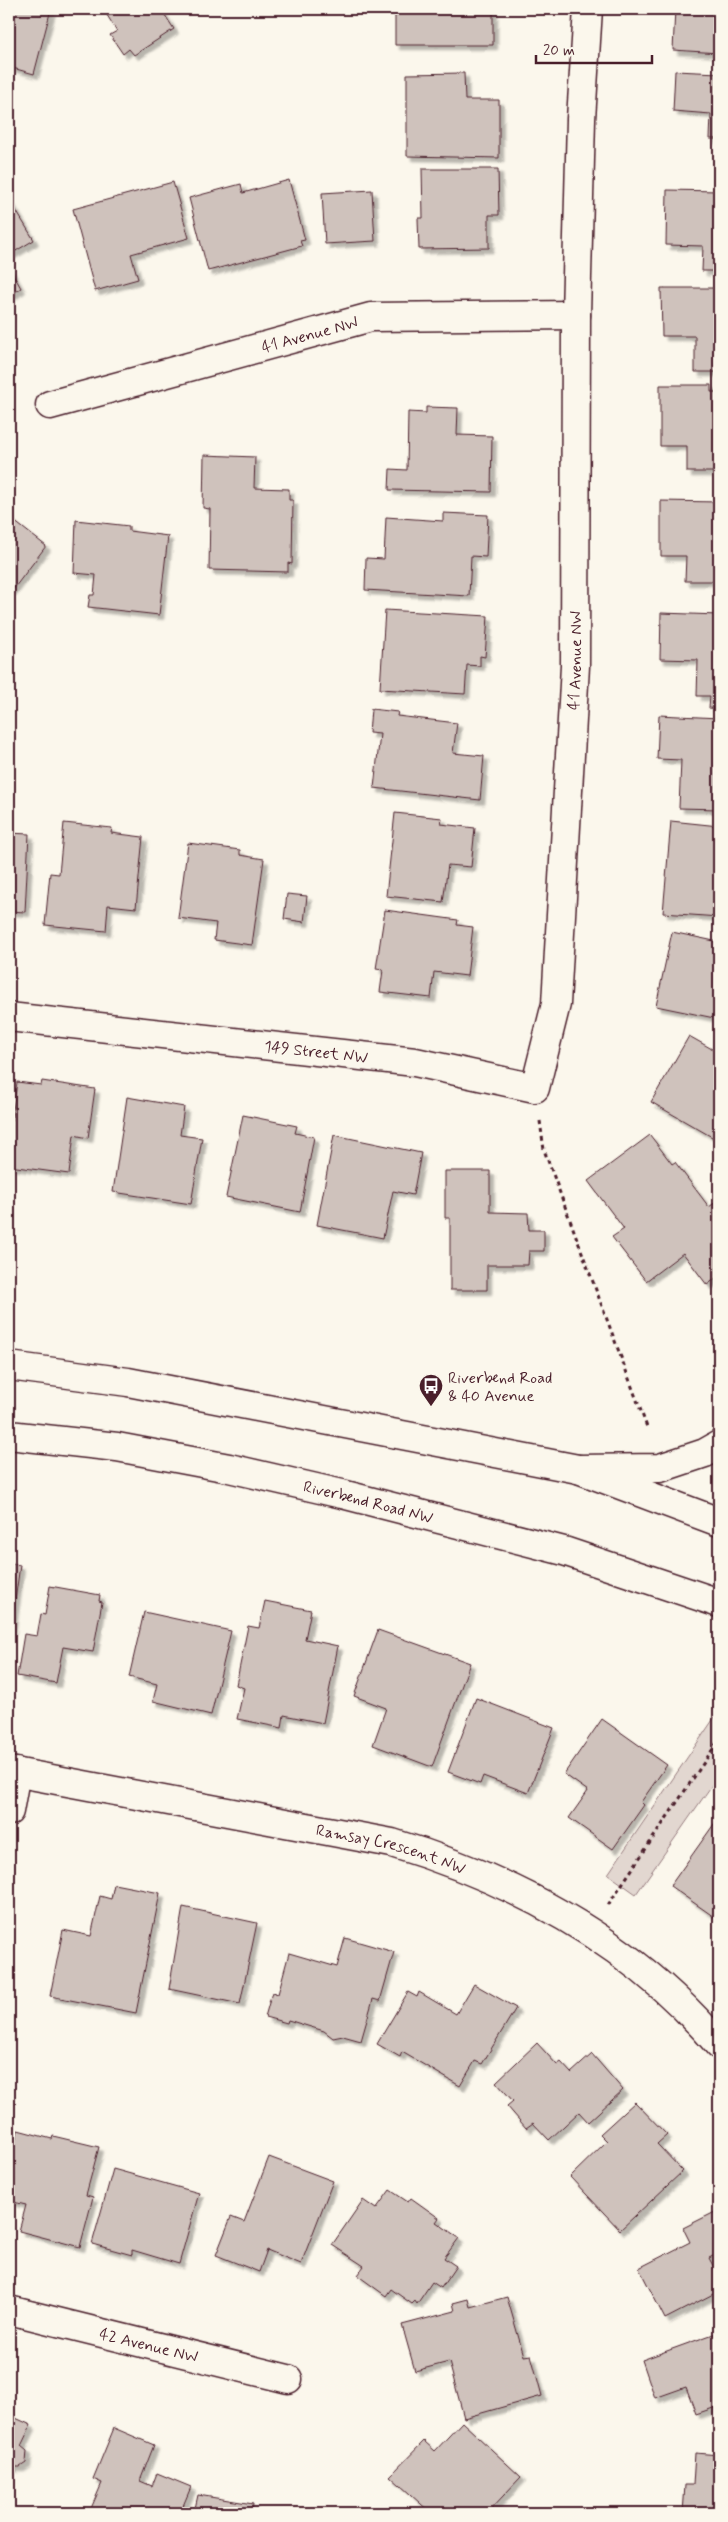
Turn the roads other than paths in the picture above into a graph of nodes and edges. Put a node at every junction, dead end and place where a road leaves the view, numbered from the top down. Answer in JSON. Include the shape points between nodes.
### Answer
{"nodes":[{"id":1,"x":588,"y":9,"type":"edge"},
{"id":2,"x":576,"y":315,"type":"junction"},
{"id":3,"x":50,"y":405,"type":"dead end"},
{"id":4,"x":9,"y":1017,"type":"edge"},
{"id":5,"x":535,"y":1088,"type":"joint"},
{"id":6,"x":9,"y":1366,"type":"edge"},
{"id":7,"x":9,"y":1436,"type":"edge"},
{"id":8,"x":719,"y":1445,"type":"edge"},
{"id":9,"x":578,"y":1469,"type":"junction"},
{"id":10,"x":719,"y":1522,"type":"edge"},
{"id":11,"x":719,"y":1604,"type":"edge"},
{"id":12,"x":12,"y":1772,"type":"edge"},
{"id":13,"x":9,"y":1811,"type":"edge"},
{"id":14,"x":719,"y":2045,"type":"edge"},
{"id":15,"x":9,"y":2310,"type":"edge"},
{"id":16,"x":288,"y":2379,"type":"dead end"}],
"edges":[{"from":1,"to":2,"type":"street","name":"41 Avenue NW","via":[[581,119]]},
{"from":2,"to":3,"type":"street","name":"41 Avenue NW","via":[[371,317]]},
{"from":2,"to":5,"type":"street","name":"41 Avenue NW","via":[[575,666],[556,1004]]},
{"from":4,"to":5,"type":"street","name":"149 Street NW","via":[[415,1062]]},
{"from":6,"to":9,"type":"street","via":[[128,1382]]},
{"from":7,"to":11,"type":"street","name":"Riverbend Road NW","via":[[126,1449],[332,1492],[564,1551]]},
{"from":8,"to":9,"type":"street","via":[[705,1454],[660,1468]]},
{"from":9,"to":10,"type":"street"},
{"from":12,"to":13,"type":"street"},
{"from":12,"to":14,"type":"street","name":"Ramsay Crescent NW","via":[[392,1843],[443,1858],[540,1902],[586,1930],[632,1962],[674,1998]]},
{"from":15,"to":16,"type":"street","name":"42 Avenue NW"}]}
